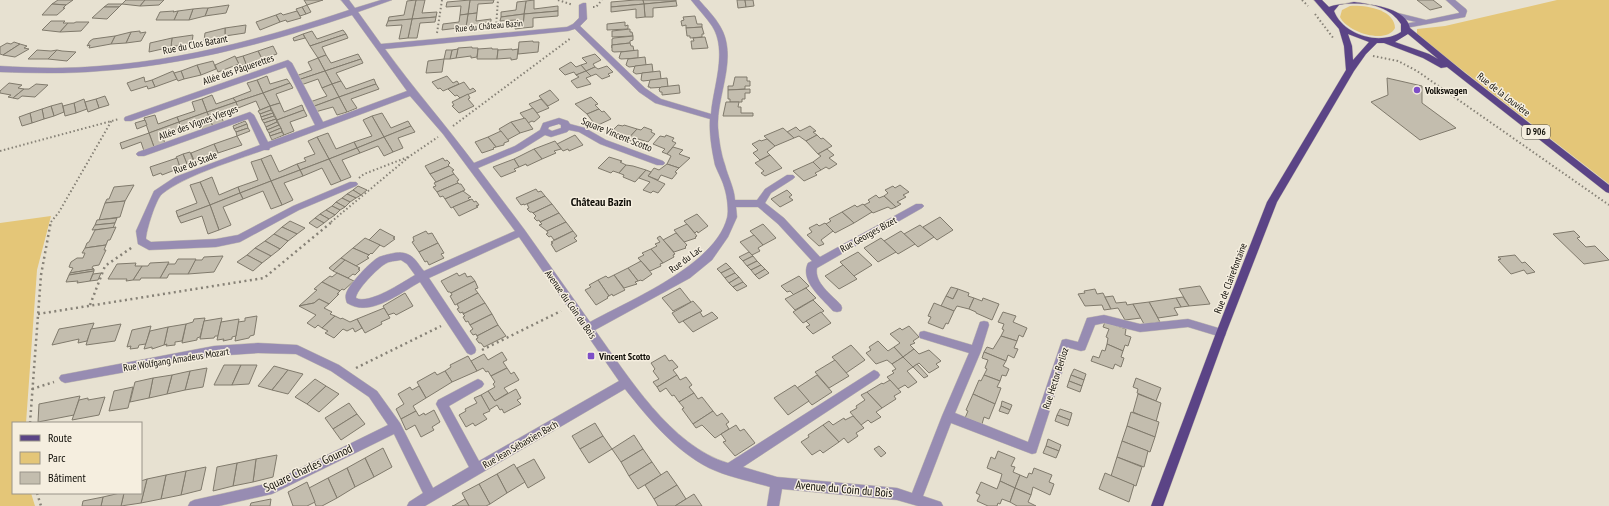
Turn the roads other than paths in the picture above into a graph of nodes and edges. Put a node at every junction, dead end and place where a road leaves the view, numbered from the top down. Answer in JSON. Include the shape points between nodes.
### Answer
{"nodes":[{"id":1,"x":345,"y":0,"type":"edge"},
{"id":2,"x":388,"y":0,"type":"edge"},
{"id":3,"x":695,"y":0,"type":"edge"},
{"id":4,"x":1318,"y":0,"type":"edge"},
{"id":5,"x":1386,"y":0,"type":"edge"},
{"id":6,"x":1450,"y":0,"type":"edge"},
{"id":7,"x":1367,"y":1,"type":"edge"},
{"id":8,"x":583,"y":4,"type":"dead end"},
{"id":9,"x":1388,"y":8,"type":"junction"},
{"id":10,"x":353,"y":12,"type":"junction"},
{"id":11,"x":1331,"y":13,"type":"junction"},
{"id":12,"x":1398,"y":15,"type":"junction"},
{"id":13,"x":1427,"y":22,"type":"junction"},
{"id":14,"x":579,"y":28,"type":"junction"},
{"id":15,"x":1406,"y":28,"type":"junction"},
{"id":16,"x":1343,"y":29,"type":"junction"},
{"id":17,"x":1380,"y":40,"type":"junction"},
{"id":18,"x":378,"y":47,"type":"junction"},
{"id":19,"x":0,"y":69,"type":"edge"},
{"id":20,"x":1350,"y":70,"type":"junction"},
{"id":21,"x":1462,"y":75,"type":"junction"},
{"id":22,"x":412,"y":92,"type":"junction"},
{"id":23,"x":128,"y":118,"type":"dead end"},
{"id":24,"x":715,"y":118,"type":"junction"},
{"id":25,"x":321,"y":127,"type":"junction"},
{"id":26,"x":266,"y":148,"type":"junction"},
{"id":27,"x":141,"y":154,"type":"dead end"},
{"id":28,"x":660,"y":162,"type":"dead end"},
{"id":29,"x":472,"y":167,"type":"junction"},
{"id":30,"x":790,"y":177,"type":"dead end"},
{"id":31,"x":353,"y":184,"type":"road end"},
{"id":32,"x":1609,"y":190,"type":"edge"},
{"id":33,"x":731,"y":203,"type":"junction"},
{"id":34,"x":760,"y":204,"type":"junction"},
{"id":35,"x":918,"y":206,"type":"dead end"},
{"id":36,"x":521,"y":232,"type":"junction"},
{"id":37,"x":818,"y":261,"type":"junction"},
{"id":38,"x":422,"y":276,"type":"junction"},
{"id":39,"x":837,"y":308,"type":"dead end"},
{"id":40,"x":984,"y":325,"type":"dead end"},
{"id":41,"x":589,"y":328,"type":"junction"},
{"id":42,"x":1221,"y":333,"type":"junction"},
{"id":43,"x":924,"y":334,"type":"dead end"},
{"id":44,"x":471,"y":350,"type":"road end"},
{"id":45,"x":976,"y":351,"type":"junction"},
{"id":46,"x":874,"y":375,"type":"dead end"},
{"id":47,"x":65,"y":378,"type":"road end"},
{"id":48,"x":627,"y":382,"type":"junction"},
{"id":49,"x":478,"y":384,"type":"dead end"},
{"id":50,"x":948,"y":416,"type":"junction"},
{"id":51,"x":396,"y":426,"type":"junction"},
{"id":52,"x":477,"y":469,"type":"junction"},
{"id":53,"x":729,"y":469,"type":"junction"},
{"id":54,"x":777,"y":483,"type":"junction"},
{"id":55,"x":431,"y":496,"type":"junction"},
{"id":56,"x":916,"y":499,"type":"junction"},
{"id":57,"x":194,"y":506,"type":"edge"},
{"id":58,"x":413,"y":506,"type":"edge"},
{"id":59,"x":773,"y":506,"type":"edge"},
{"id":60,"x":937,"y":506,"type":"edge"},
{"id":61,"x":1157,"y":506,"type":"edge"}],
"edges":[{"from":1,"to":10,"type":"street","name":"Avenue du Coin du Bois"},
{"from":2,"to":10,"type":"street","name":"Rue du Clos Batant"},
{"from":3,"to":24,"type":"street","name":"Rue du Lac","via":[[717,27],[722,40],[724,59],[716,98]]},
{"from":4,"to":11,"type":"main road"},
{"from":5,"to":9,"type":"main road"},
{"from":6,"to":13,"type":"street","via":[[1463,11],[1462,14]]},
{"from":7,"to":9,"type":"main road","name":"Rue de la Louvière"},
{"from":7,"to":11,"type":"main road","name":"Rue de la Louvière","via":[[1343,1],[1333,7]]},
{"from":8,"to":14,"type":"street","via":[[583,19]]},
{"from":9,"to":12,"type":"main road","name":"Rue de la Louvière"},
{"from":10,"to":18,"type":"street","name":"Avenue du Coin du Bois"},
{"from":10,"to":19,"type":"street","name":"Rue du Clos Batant","via":[[258,41],[170,61],[71,71],[30,72]]},
{"from":11,"to":16,"type":"main road","via":[[1334,21]]},
{"from":12,"to":13,"type":"street"},
{"from":12,"to":15,"type":"main road","name":"Rue de la Louvière"},
{"from":13,"to":15,"type":"street"},
{"from":14,"to":18,"type":"street","name":"Rue du Château Bazin"},
{"from":14,"to":24,"type":"street","via":[[642,90],[658,101]]},
{"from":15,"to":17,"type":"main road","via":[[1405,33],[1397,38]]},
{"from":15,"to":21,"type":"main road","name":"Rue de la Louvière","number":"D 906"},
{"from":16,"to":17,"type":"main road","name":"Rue de la Louvière","via":[[1355,35]]},
{"from":16,"to":20,"type":"main road","via":[[1348,46]]},
{"from":17,"to":20,"type":"main road","name":"Rue de Clairefontaine","via":[[1363,52]]},
{"from":17,"to":21,"type":"main road","name":"Rue de la Louvière","number":"D 906","via":[[1426,56]]},
{"from":18,"to":22,"type":"street","name":"Avenue du Coin du Bois"},
{"from":20,"to":42,"type":"main road","name":"Rue de Clairefontaine","via":[[1272,202]]},
{"from":21,"to":32,"type":"main road","name":"Rue de la Louvière","number":"D 906"},
{"from":22,"to":25,"type":"street","name":"Rue du Stade"},
{"from":22,"to":29,"type":"street","name":"Avenue du Coin du Bois"},
{"from":23,"to":25,"type":"street","name":"Allée des Pâquerettes","via":[[288,63]]},
{"from":24,"to":33,"type":"street","name":"Rue du Lac","via":[[716,144],[720,165],[730,190]]},
{"from":25,"to":26,"type":"street","name":"Rue du Stade"},
{"from":26,"to":27,"type":"street","name":"Allée des Vignes Vierges","via":[[250,115]]},
{"from":26,"to":31,"type":"street","name":"Rue du Stade","via":[[178,180],[157,193],[141,231],[141,241],[149,246],[216,244],[240,238],[296,208]]},
{"from":28,"to":29,"type":"street","name":"Square Vincent Scotto","via":[[566,126],[564,130],[551,134],[544,131],[518,148]]},
{"from":29,"to":36,"type":"street","name":"Avenue du Coin du Bois"},
{"from":30,"to":34,"type":"street","via":[[768,191]]},
{"from":33,"to":34,"type":"street"},
{"from":33,"to":41,"type":"street","name":"Rue du Lac","via":[[732,217],[723,237],[708,257],[686,275]]},
{"from":34,"to":37,"type":"street","via":[[781,221]]},
{"from":35,"to":37,"type":"street","name":"Rue Georges Bizet"},
{"from":36,"to":38,"type":"street"},
{"from":36,"to":41,"type":"street","name":"Avenue du Coin du Bois"},
{"from":37,"to":39,"type":"street","via":[[810,271],[812,279]]},
{"from":38,"to":38,"type":"street","via":[[372,303],[363,305],[351,300],[351,294],[358,283],[383,260],[402,256],[411,261]]},
{"from":38,"to":44,"type":"street"},
{"from":40,"to":45,"type":"street"},
{"from":41,"to":48,"type":"street","name":"Avenue du Coin du Bois"},
{"from":42,"to":50,"type":"street","name":"Rue Hector Berlioz","via":[[1188,323],[1140,328],[1104,319],[1091,321],[1080,347],[1066,343],[1032,449]]},
{"from":42,"to":61,"type":"main road","name":"Rue de Clairefontaine"},
{"from":43,"to":45,"type":"street"},
{"from":45,"to":50,"type":"street"},
{"from":46,"to":53,"type":"street"},
{"from":47,"to":51,"type":"street","name":"Rue Wolfgang Amadeus Mozart","via":[[214,351],[258,348],[297,350],[335,368],[373,394]]},
{"from":48,"to":52,"type":"street","name":"Rue Jean Sébastien Bach"},
{"from":48,"to":53,"type":"street","name":"Avenue du Coin du Bois","via":[[656,420],[694,453]]},
{"from":49,"to":52,"type":"street","via":[[442,404]]},
{"from":50,"to":56,"type":"street"},
{"from":51,"to":55,"type":"street","name":"Rue Wolfgang Amadeus Mozart"},
{"from":51,"to":57,"type":"street","name":"Square Charles Gounod","via":[[272,488]]},
{"from":52,"to":55,"type":"street","name":"Rue Jean Sébastien Bach"},
{"from":53,"to":54,"type":"street","name":"Avenue du Coin du Bois"},
{"from":54,"to":56,"type":"street","name":"Avenue du Coin du Bois","via":[[897,494]]},
{"from":54,"to":59,"type":"street"},
{"from":55,"to":58,"type":"street","name":"Rue Jean Sébastien Bach"},
{"from":56,"to":60,"type":"street","name":"Avenue du Coin du Bois"}]}
